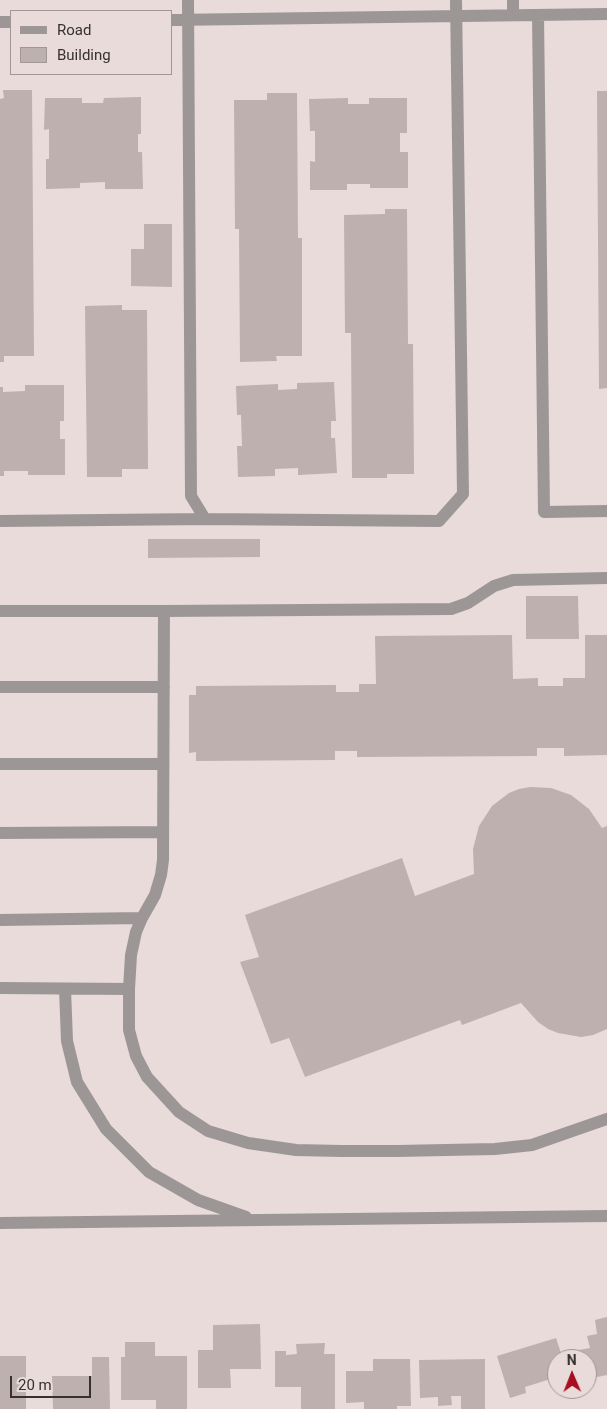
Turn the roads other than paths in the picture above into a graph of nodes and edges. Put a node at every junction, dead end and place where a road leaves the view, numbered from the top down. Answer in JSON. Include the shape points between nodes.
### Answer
{"nodes":[{"id":1,"x":188,"y":0,"type":"edge"},
{"id":2,"x":456,"y":0,"type":"edge"},
{"id":3,"x":513,"y":0,"type":"edge"},
{"id":4,"x":607,"y":14,"type":"edge"},
{"id":5,"x":513,"y":15,"type":"junction"},
{"id":6,"x":538,"y":15,"type":"junction"},
{"id":7,"x":456,"y":16,"type":"junction"},
{"id":8,"x":188,"y":19,"type":"junction"},
{"id":9,"x":172,"y":20,"type":"edge"},
{"id":10,"x":607,"y":512,"type":"edge"},
{"id":11,"x":205,"y":519,"type":"junction"},
{"id":12,"x":0,"y":521,"type":"edge"},
{"id":13,"x":607,"y":578,"type":"edge"},
{"id":14,"x":0,"y":611,"type":"edge"},
{"id":15,"x":164,"y":611,"type":"junction"},
{"id":16,"x":0,"y":687,"type":"edge"},
{"id":17,"x":164,"y":687,"type":"junction"},
{"id":18,"x":0,"y":764,"type":"edge"},
{"id":19,"x":163,"y":764,"type":"junction"},
{"id":20,"x":163,"y":832,"type":"junction"},
{"id":21,"x":0,"y":833,"type":"edge"},
{"id":22,"x":142,"y":918,"type":"junction"},
{"id":23,"x":0,"y":920,"type":"edge"},
{"id":24,"x":0,"y":988,"type":"edge"},
{"id":25,"x":65,"y":989,"type":"junction"},
{"id":26,"x":129,"y":989,"type":"junction"},
{"id":27,"x":607,"y":1120,"type":"edge"},
{"id":28,"x":607,"y":1216,"type":"edge"},
{"id":29,"x":254,"y":1220,"type":"junction"},
{"id":30,"x":0,"y":1223,"type":"edge"}],
"edges":[{"from":1,"to":8,"type":"street"},
{"from":2,"to":7,"type":"street"},
{"from":3,"to":5,"type":"street"},
{"from":4,"to":6,"type":"street"},
{"from":5,"to":6,"type":"street"},
{"from":5,"to":7,"type":"street"},
{"from":6,"to":10,"type":"street","via":[[544,512]]},
{"from":7,"to":8,"type":"street"},
{"from":7,"to":11,"type":"street","via":[[462,494],[439,521]]},
{"from":8,"to":9,"type":"street"},
{"from":8,"to":11,"type":"street","via":[[191,496]]},
{"from":11,"to":12,"type":"street"},
{"from":13,"to":15,"type":"street","via":[[513,580],[494,586],[468,603],[451,609]]},
{"from":14,"to":15,"type":"street"},
{"from":15,"to":17,"type":"street"},
{"from":16,"to":17,"type":"street"},
{"from":17,"to":19,"type":"street"},
{"from":18,"to":19,"type":"street"},
{"from":19,"to":20,"type":"street"},
{"from":20,"to":21,"type":"street"},
{"from":20,"to":22,"type":"street","via":[[162,875]]},
{"from":22,"to":23,"type":"street"},
{"from":22,"to":26,"type":"street","via":[[136,932]]},
{"from":24,"to":25,"type":"street"},
{"from":25,"to":26,"type":"street"},
{"from":25,"to":29,"type":"street","via":[[67,1041],[78,1082],[106,1130],[149,1172],[198,1200]]},
{"from":26,"to":27,"type":"street","via":[[129,1030],[136,1056],[147,1077],[179,1112],[208,1131],[240,1140],[296,1150],[495,1148],[532,1145]]},
{"from":28,"to":29,"type":"street"},
{"from":29,"to":30,"type":"street"}]}
